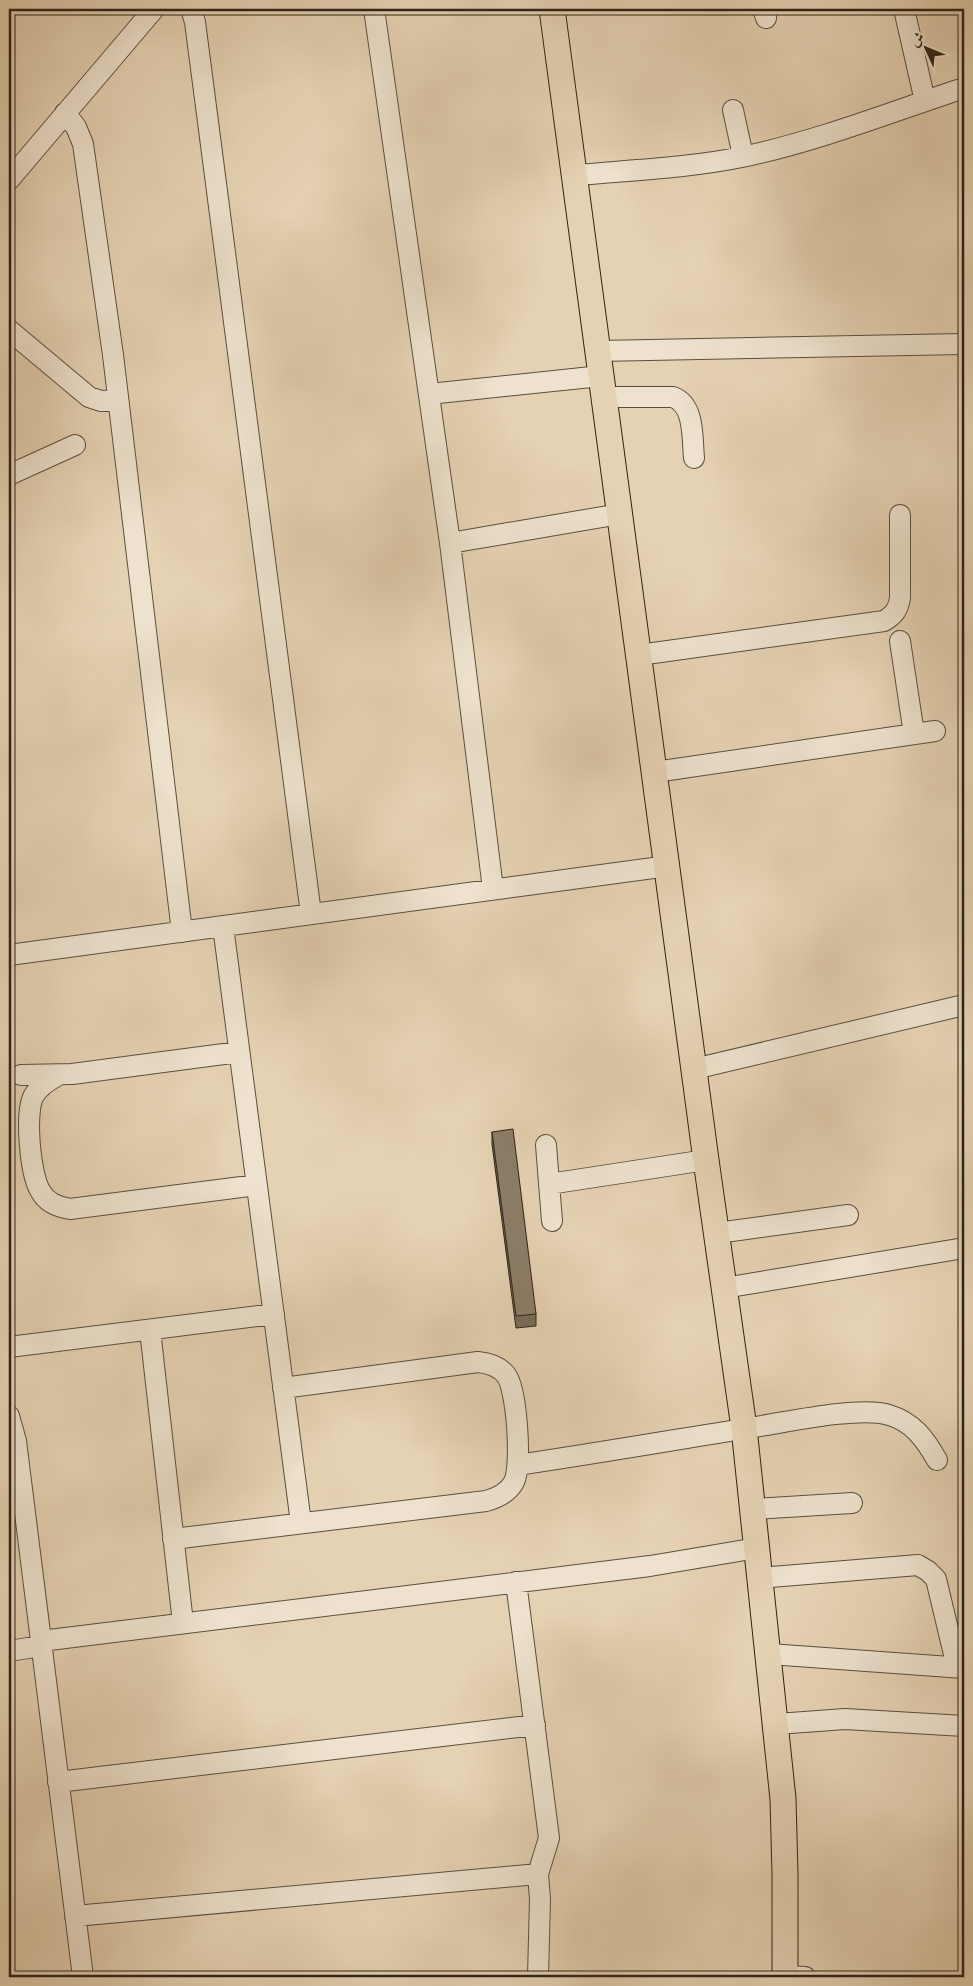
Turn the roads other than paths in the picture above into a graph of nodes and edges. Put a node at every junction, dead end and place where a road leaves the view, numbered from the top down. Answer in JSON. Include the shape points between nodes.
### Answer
{"nodes":[{"id":1,"x":154,"y":9,"type":"edge"},
{"id":2,"x":191,"y":9,"type":"edge"},
{"id":3,"x":374,"y":9,"type":"edge"},
{"id":4,"x":552,"y":9,"type":"edge"},
{"id":5,"x":904,"y":9,"type":"edge"},
{"id":6,"x":964,"y":88,"type":"edge"},
{"id":7,"x":925,"y":101,"type":"junction"},
{"id":8,"x":733,"y":110,"type":"dead end"},
{"id":9,"x":65,"y":113,"type":"junction"},
{"id":10,"x":743,"y":156,"type":"junction"},
{"id":11,"x":576,"y":176,"type":"junction"},
{"id":12,"x":9,"y":180,"type":"edge"},
{"id":13,"x":9,"y":330,"type":"edge"},
{"id":14,"x":964,"y":344,"type":"edge"},
{"id":15,"x":598,"y":351,"type":"junction"},
{"id":16,"x":603,"y":387,"type":"junction"},
{"id":17,"x":429,"y":394,"type":"junction"},
{"id":18,"x":118,"y":400,"type":"junction"},
{"id":19,"x":76,"y":445,"type":"dead end"},
{"id":20,"x":694,"y":458,"type":"dead end"},
{"id":21,"x":9,"y":476,"type":"edge"},
{"id":22,"x":620,"y":514,"type":"junction"},
{"id":23,"x":900,"y":514,"type":"dead end"},
{"id":24,"x":450,"y":543,"type":"junction"},
{"id":25,"x":900,"y":641,"type":"dead end"},
{"id":26,"x":640,"y":655,"type":"junction"},
{"id":27,"x":936,"y":730,"type":"dead end"},
{"id":28,"x":914,"y":734,"type":"junction"},
{"id":29,"x":655,"y":772,"type":"junction"},
{"id":30,"x":668,"y":866,"type":"junction"},
{"id":31,"x":493,"y":890,"type":"junction"},
{"id":32,"x":311,"y":914,"type":"junction"},
{"id":33,"x":223,"y":926,"type":"junction"},
{"id":34,"x":182,"y":932,"type":"junction"},
{"id":35,"x":9,"y":955,"type":"edge"},
{"id":36,"x":964,"y":1006,"type":"edge"},
{"id":37,"x":239,"y":1052,"type":"junction"},
{"id":38,"x":694,"y":1069,"type":"junction"},
{"id":39,"x":21,"y":1075,"type":"dead end"},
{"id":40,"x":59,"y":1075,"type":"junction"},
{"id":41,"x":546,"y":1145,"type":"dead end"},
{"id":42,"x":706,"y":1160,"type":"junction"},
{"id":43,"x":549,"y":1184,"type":"junction"},
{"id":44,"x":257,"y":1185,"type":"junction"},
{"id":45,"x":848,"y":1215,"type":"dead end"},
{"id":46,"x":552,"y":1221,"type":"dead end"},
{"id":47,"x":717,"y":1233,"type":"junction"},
{"id":48,"x":964,"y":1248,"type":"edge"},
{"id":49,"x":724,"y":1288,"type":"junction"},
{"id":50,"x":274,"y":1314,"type":"junction"},
{"id":51,"x":150,"y":1330,"type":"junction"},
{"id":52,"x":13,"y":1349,"type":"edge"},
{"id":53,"x":283,"y":1388,"type":"junction"},
{"id":54,"x":9,"y":1416,"type":"edge"},
{"id":55,"x":744,"y":1428,"type":"junction"},
{"id":56,"x":937,"y":1460,"type":"dead end"},
{"id":57,"x":518,"y":1465,"type":"junction"},
{"id":58,"x":852,"y":1503,"type":"dead end"},
{"id":59,"x":752,"y":1509,"type":"junction"},
{"id":60,"x":301,"y":1523,"type":"junction"},
{"id":61,"x":173,"y":1539,"type":"junction"},
{"id":62,"x":757,"y":1548,"type":"junction"},
{"id":63,"x":760,"y":1578,"type":"junction"},
{"id":64,"x":516,"y":1582,"type":"junction"},
{"id":65,"x":183,"y":1623,"type":"junction"},
{"id":66,"x":41,"y":1643,"type":"junction"},
{"id":67,"x":9,"y":1651,"type":"edge"},
{"id":68,"x":769,"y":1654,"type":"junction"},
{"id":69,"x":961,"y":1668,"type":"edge"},
{"id":70,"x":777,"y":1724,"type":"junction"},
{"id":71,"x":535,"y":1725,"type":"junction"},
{"id":72,"x":964,"y":1726,"type":"edge"},
{"id":73,"x":58,"y":1782,"type":"junction"},
{"id":74,"x":538,"y":1874,"type":"junction"},
{"id":75,"x":75,"y":1916,"type":"junction"},
{"id":76,"x":83,"y":1977,"type":"edge"},
{"id":77,"x":538,"y":1977,"type":"edge"},
{"id":78,"x":791,"y":1977,"type":"edge"}],
"edges":[{"from":1,"to":9,"type":"street"},
{"from":2,"to":32,"type":"street"},
{"from":3,"to":17,"type":"street"},
{"from":4,"to":11,"type":"main road"},
{"from":5,"to":7,"type":"street"},
{"from":6,"to":7,"type":"street"},
{"from":7,"to":10,"type":"street","via":[[786,146]]},
{"from":8,"to":10,"type":"street"},
{"from":9,"to":12,"type":"street"},
{"from":9,"to":18,"type":"street","via":[[76,127],[82,144]]},
{"from":10,"to":11,"type":"street"},
{"from":11,"to":15,"type":"main road"},
{"from":13,"to":18,"type":"street","via":[[88,397],[101,401]]},
{"from":14,"to":15,"type":"street"},
{"from":15,"to":16,"type":"main road"},
{"from":16,"to":17,"type":"street"},
{"from":16,"to":20,"type":"street","via":[[681,400],[688,410]]},
{"from":16,"to":22,"type":"main road"},
{"from":17,"to":24,"type":"street"},
{"from":18,"to":34,"type":"street"},
{"from":19,"to":21,"type":"street"},
{"from":22,"to":24,"type":"street"},
{"from":22,"to":26,"type":"main road"},
{"from":23,"to":26,"type":"street","via":[[900,598],[898,608],[884,621]]},
{"from":24,"to":31,"type":"street"},
{"from":25,"to":28,"type":"street"},
{"from":26,"to":29,"type":"main road"},
{"from":27,"to":28,"type":"street"},
{"from":28,"to":29,"type":"street"},
{"from":29,"to":30,"type":"main road"},
{"from":30,"to":31,"type":"street"},
{"from":30,"to":38,"type":"main road"},
{"from":31,"to":32,"type":"street"},
{"from":32,"to":33,"type":"street"},
{"from":33,"to":34,"type":"street"},
{"from":33,"to":37,"type":"street"},
{"from":34,"to":35,"type":"street"},
{"from":36,"to":38,"type":"street"},
{"from":37,"to":40,"type":"street"},
{"from":37,"to":44,"type":"street"},
{"from":38,"to":42,"type":"main road"},
{"from":39,"to":40,"type":"street"},
{"from":40,"to":44,"type":"street","via":[[39,1089],[31,1103],[30,1114],[30,1140],[37,1185],[50,1202],[70,1209]]},
{"from":41,"to":43,"type":"street"},
{"from":42,"to":43,"type":"street"},
{"from":42,"to":47,"type":"main road"},
{"from":43,"to":46,"type":"street"},
{"from":44,"to":50,"type":"street"},
{"from":45,"to":47,"type":"street"},
{"from":47,"to":49,"type":"main road"},
{"from":48,"to":49,"type":"street"},
{"from":49,"to":55,"type":"main road"},
{"from":50,"to":51,"type":"street"},
{"from":50,"to":53,"type":"street"},
{"from":51,"to":52,"type":"street"},
{"from":51,"to":61,"type":"street"},
{"from":53,"to":57,"type":"street","via":[[478,1362],[493,1365],[506,1374],[514,1394]]},
{"from":53,"to":60,"type":"street"},
{"from":54,"to":66,"type":"street","via":[[16,1441]]},
{"from":55,"to":56,"type":"street","via":[[856,1413],[888,1414],[909,1424],[926,1440]]},
{"from":55,"to":57,"type":"street"},
{"from":55,"to":59,"type":"main road"},
{"from":57,"to":60,"type":"street","via":[[513,1482],[494,1499]]},
{"from":58,"to":59,"type":"street"},
{"from":59,"to":62,"type":"main road"},
{"from":60,"to":61,"type":"street"},
{"from":61,"to":65,"type":"street"},
{"from":62,"to":63,"type":"main road"},
{"from":62,"to":64,"type":"street","via":[[650,1566]]},
{"from":63,"to":68,"type":"main road"},
{"from":63,"to":69,"type":"street","via":[[918,1565],[936,1579]]},
{"from":64,"to":65,"type":"street"},
{"from":64,"to":71,"type":"street"},
{"from":65,"to":66,"type":"street"},
{"from":66,"to":67,"type":"street"},
{"from":66,"to":73,"type":"street"},
{"from":68,"to":69,"type":"street"},
{"from":68,"to":70,"type":"main road"},
{"from":70,"to":72,"type":"street","via":[[845,1719]]},
{"from":70,"to":78,"type":"main road"},
{"from":71,"to":73,"type":"street"},
{"from":71,"to":74,"type":"street","via":[[550,1838]]},
{"from":73,"to":75,"type":"street"},
{"from":74,"to":75,"type":"street"},
{"from":74,"to":77,"type":"street"},
{"from":75,"to":76,"type":"street"}]}
